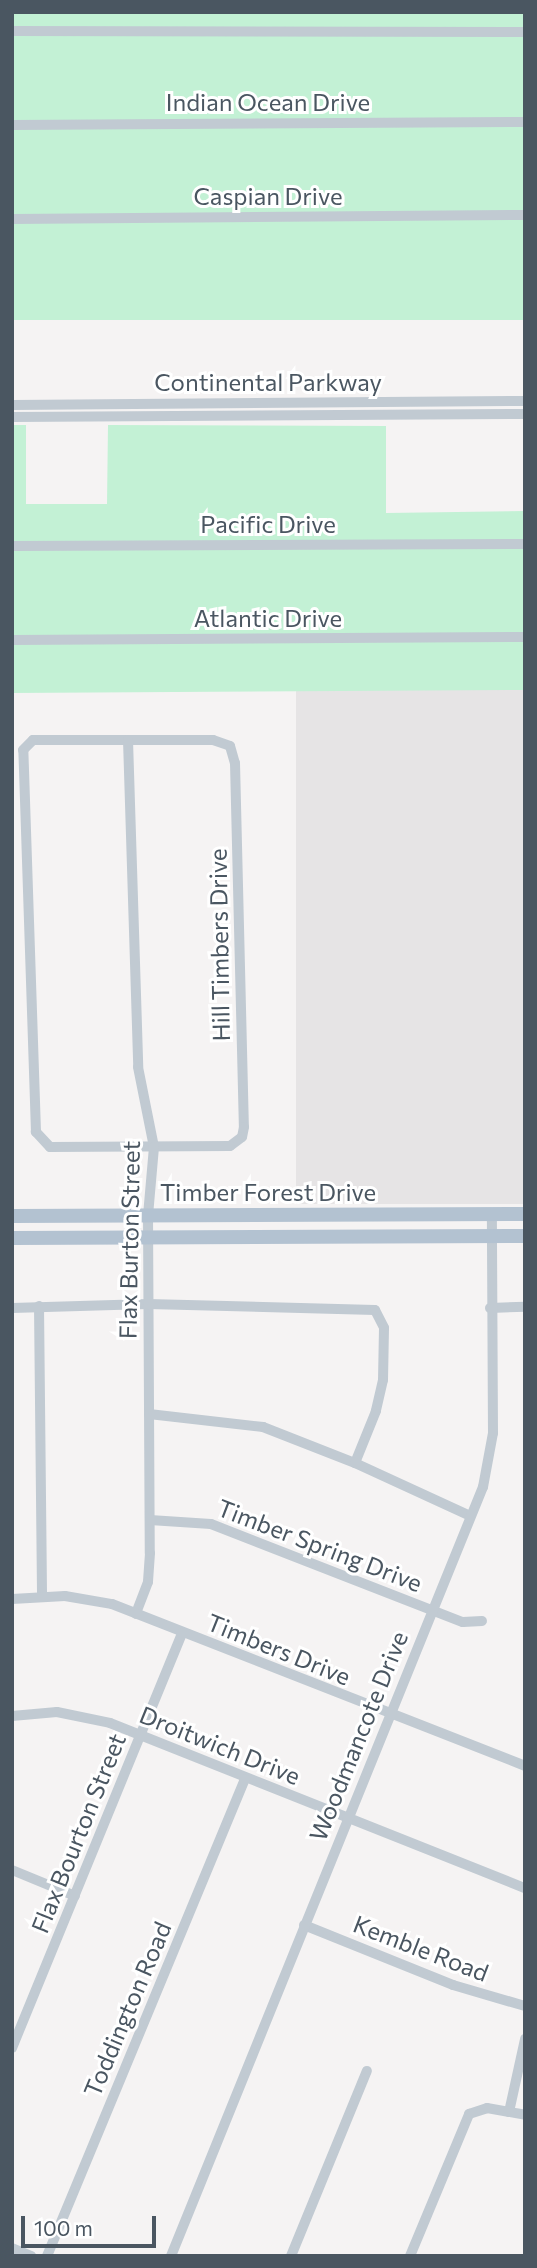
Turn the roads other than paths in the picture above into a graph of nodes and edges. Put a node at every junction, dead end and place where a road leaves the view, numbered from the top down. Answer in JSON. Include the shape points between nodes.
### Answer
{"nodes":[{"id":1,"x":12,"y":31,"type":"edge"},
{"id":2,"x":525,"y":32,"type":"edge"},
{"id":3,"x":525,"y":122,"type":"edge"},
{"id":4,"x":12,"y":125,"type":"edge"},
{"id":5,"x":525,"y":215,"type":"edge"},
{"id":6,"x":12,"y":219,"type":"edge"},
{"id":7,"x":525,"y":401,"type":"edge"},
{"id":8,"x":12,"y":405,"type":"edge"},
{"id":9,"x":525,"y":414,"type":"edge"},
{"id":10,"x":12,"y":417,"type":"edge"},
{"id":11,"x":525,"y":544,"type":"edge"},
{"id":12,"x":12,"y":546,"type":"edge"},
{"id":13,"x":525,"y":637,"type":"edge"},
{"id":14,"x":12,"y":640,"type":"edge"},
{"id":15,"x":128,"y":740,"type":"junction"},
{"id":16,"x":154,"y":1147,"type":"junction"},
{"id":17,"x":492,"y":1214,"type":"junction"},
{"id":18,"x":525,"y":1214,"type":"edge"},
{"id":19,"x":311,"y":1215,"type":"junction"},
{"id":20,"x":12,"y":1216,"type":"edge"},
{"id":21,"x":148,"y":1216,"type":"junction"},
{"id":22,"x":525,"y":1236,"type":"edge"},
{"id":23,"x":148,"y":1237,"type":"junction"},
{"id":24,"x":312,"y":1237,"type":"junction"},
{"id":25,"x":492,"y":1237,"type":"junction"},
{"id":26,"x":12,"y":1238,"type":"edge"},
{"id":27,"x":148,"y":1304,"type":"junction"},
{"id":28,"x":39,"y":1306,"type":"junction"},
{"id":29,"x":491,"y":1307,"type":"junction"},
{"id":30,"x":525,"y":1307,"type":"edge"},
{"id":31,"x":12,"y":1308,"type":"edge"},
{"id":32,"x":149,"y":1414,"type":"junction"},
{"id":33,"x":355,"y":1463,"type":"junction"},
{"id":34,"x":470,"y":1516,"type":"junction"},
{"id":35,"x":150,"y":1520,"type":"junction"},
{"id":36,"x":42,"y":1596,"type":"junction"},
{"id":37,"x":12,"y":1599,"type":"edge"},
{"id":38,"x":432,"y":1610,"type":"junction"},
{"id":39,"x":136,"y":1614,"type":"junction"},
{"id":40,"x":482,"y":1621,"type":"dead end"},
{"id":41,"x":182,"y":1633,"type":"junction"},
{"id":42,"x":12,"y":1716,"type":"edge"},
{"id":43,"x":390,"y":1716,"type":"junction"},
{"id":44,"x":141,"y":1735,"type":"junction"},
{"id":45,"x":525,"y":1766,"type":"edge"},
{"id":46,"x":245,"y":1779,"type":"junction"},
{"id":47,"x":348,"y":1819,"type":"junction"},
{"id":48,"x":12,"y":1870,"type":"edge"},
{"id":49,"x":525,"y":1888,"type":"edge"},
{"id":50,"x":75,"y":1896,"type":"junction"},
{"id":51,"x":304,"y":1925,"type":"junction"},
{"id":52,"x":525,"y":2006,"type":"edge"},
{"id":53,"x":525,"y":2039,"type":"edge"},
{"id":54,"x":12,"y":2048,"type":"edge"},
{"id":55,"x":367,"y":2071,"type":"dead end"},
{"id":56,"x":509,"y":2112,"type":"junction"},
{"id":57,"x":525,"y":2115,"type":"edge"},
{"id":58,"x":12,"y":2248,"type":"edge"},
{"id":59,"x":32,"y":2256,"type":"edge"},
{"id":60,"x":47,"y":2256,"type":"edge"},
{"id":61,"x":171,"y":2256,"type":"edge"},
{"id":62,"x":291,"y":2256,"type":"edge"},
{"id":63,"x":410,"y":2256,"type":"edge"}],
"edges":[{"from":1,"to":2,"type":"street"},
{"from":3,"to":4,"type":"street","name":"Indian Ocean Drive"},
{"from":5,"to":6,"type":"street","name":"Caspian Drive"},
{"from":7,"to":8,"type":"street","name":"Continental Parkway"},
{"from":9,"to":10,"type":"street","name":"Continental Parkway"},
{"from":11,"to":12,"type":"street","name":"Pacific Drive"},
{"from":13,"to":14,"type":"street","name":"Atlantic Drive"},
{"from":15,"to":16,"type":"street","name":"Flax Burton Street","via":[[138,1067]]},
{"from":15,"to":16,"type":"street","name":"Hill Timbers Drive","via":[[214,740],[230,746],[235,763],[242,1137],[230,1146]]},
{"from":15,"to":16,"type":"street","via":[[35,740],[23,750],[36,1132],[50,1147]]},
{"from":16,"to":21,"type":"street","name":"Flax Burton Street"},
{"from":17,"to":18,"type":"main road","name":"Timber Forest Drive"},
{"from":17,"to":19,"type":"main road","name":"Timber Forest Drive"},
{"from":17,"to":25,"type":"street","name":"Woodmancote Drive"},
{"from":19,"to":21,"type":"main road","name":"Timber Forest Drive"},
{"from":19,"to":24,"type":"main road"},
{"from":20,"to":21,"type":"main road","name":"Timber Forest Drive"},
{"from":21,"to":23,"type":"street","name":"Flax Burton Street"},
{"from":22,"to":25,"type":"main road","name":"Timber Forest Drive"},
{"from":23,"to":24,"type":"main road","name":"Timber Forest Drive"},
{"from":23,"to":26,"type":"main road","name":"Timber Forest Drive"},
{"from":23,"to":27,"type":"street","name":"Flax Burton Street"},
{"from":24,"to":25,"type":"main road","name":"Timber Forest Drive"},
{"from":25,"to":29,"type":"street","name":"Woodmancote Drive"},
{"from":27,"to":28,"type":"street"},
{"from":27,"to":32,"type":"street","name":"Flax Burton Street"},
{"from":27,"to":33,"type":"street","via":[[374,1310],[384,1328],[380,1395]]},
{"from":28,"to":31,"type":"street"},
{"from":28,"to":36,"type":"street"},
{"from":29,"to":30,"type":"street"},
{"from":29,"to":34,"type":"street","name":"Woodmancote Drive","via":[[491,1453]]},
{"from":32,"to":33,"type":"street","via":[[263,1427]]},
{"from":32,"to":35,"type":"street","name":"Flax Burton Street"},
{"from":33,"to":34,"type":"street"},
{"from":34,"to":38,"type":"street","name":"Woodmancote Drive"},
{"from":35,"to":38,"type":"street","name":"Timber Spring Drive","via":[[211,1524],[243,1534]]},
{"from":35,"to":39,"type":"street","name":"Flax Burton Street","via":[[149,1575]]},
{"from":36,"to":37,"type":"street","name":"Timbers Drive"},
{"from":36,"to":39,"type":"street","name":"Timbers Drive","via":[[99,1600]]},
{"from":38,"to":40,"type":"street","name":"Timber Spring Drive","via":[[463,1622]]},
{"from":38,"to":43,"type":"street","name":"Woodmancote Drive"},
{"from":39,"to":41,"type":"street","name":"Timbers Drive"},
{"from":41,"to":43,"type":"street","name":"Timbers Drive"},
{"from":41,"to":44,"type":"street","name":"Flax Bourton Street"},
{"from":42,"to":44,"type":"street","name":"Droitwich Drive","via":[[57,1712]]},
{"from":43,"to":45,"type":"street","name":"Timbers Drive"},
{"from":43,"to":47,"type":"street","name":"Woodmancote Drive"},
{"from":44,"to":46,"type":"street","name":"Droitwich Drive"},
{"from":44,"to":50,"type":"street","name":"Flax Bourton Street"},
{"from":46,"to":47,"type":"street","name":"Droitwich Drive"},
{"from":46,"to":60,"type":"street","name":"Toddington Road"},
{"from":47,"to":49,"type":"street","name":"Droitwich Drive"},
{"from":47,"to":51,"type":"street","name":"Woodmancote Drive"},
{"from":48,"to":50,"type":"street"},
{"from":50,"to":54,"type":"street","name":"Flax Bourton Street"},
{"from":51,"to":52,"type":"street","name":"Kemble Road","via":[[453,1985]]},
{"from":51,"to":61,"type":"street","name":"Woodmancote Drive"},
{"from":53,"to":56,"type":"street"},
{"from":55,"to":62,"type":"street"},
{"from":56,"to":57,"type":"street"},
{"from":56,"to":63,"type":"street","via":[[487,2108],[469,2114]]},
{"from":58,"to":59,"type":"street"}]}
